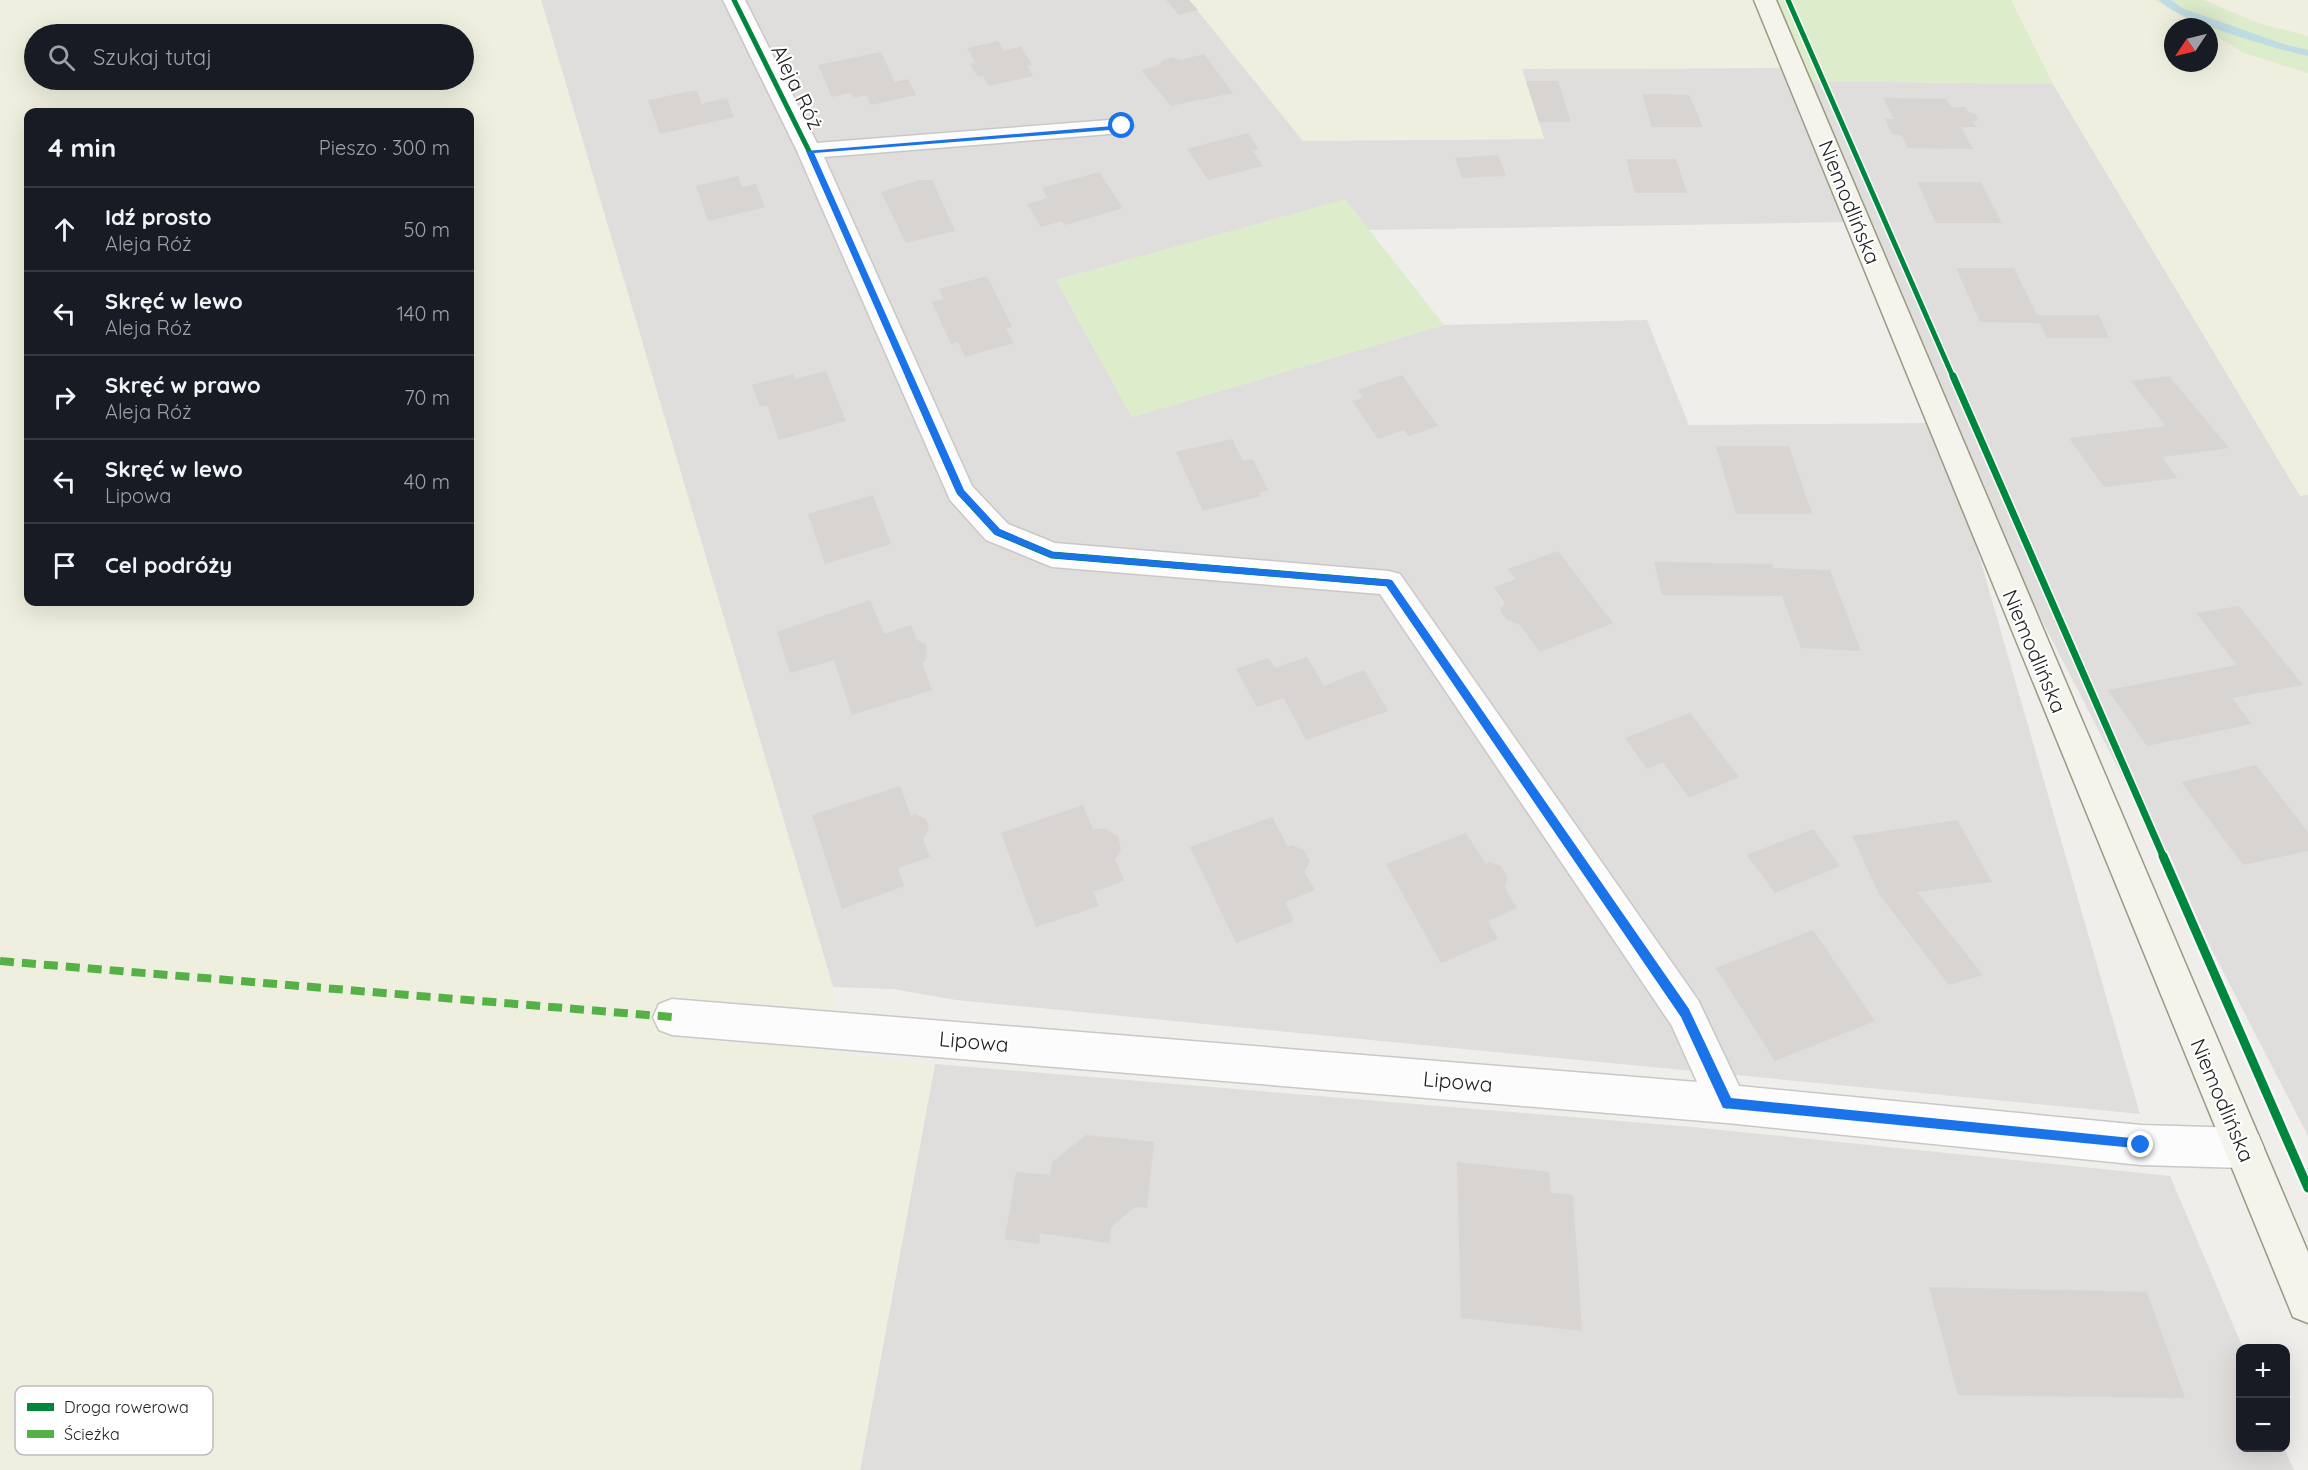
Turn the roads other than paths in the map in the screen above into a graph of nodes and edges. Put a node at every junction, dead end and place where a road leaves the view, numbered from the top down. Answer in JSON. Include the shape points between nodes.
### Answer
{"nodes":[{"id":1,"x":735,"y":0,"type":"edge"},
{"id":2,"x":1765,"y":0,"type":"edge"},
{"id":3,"x":1122,"y":126,"type":"dead end"},
{"id":4,"x":809,"y":151,"type":"junction"},
{"id":5,"x":672,"y":1017,"type":"dead end"},
{"id":6,"x":1727,"y":1104,"type":"junction"},
{"id":7,"x":2244,"y":1148,"type":"junction"},
{"id":8,"x":2308,"y":1302,"type":"edge"}],
"edges":[{"from":1,"to":4,"type":"street","name":"Aleja Róż"},
{"from":2,"to":7,"type":"main road","name":"Niemodlińska"},
{"from":3,"to":4,"type":"street","name":"Aleja Róż"},
{"from":4,"to":6,"type":"street","name":"Aleja Róż","via":[[960,492],[997,532],[1052,555],[1389,583],[1685,1013]]},
{"from":5,"to":6,"type":"street","name":"Lipowa"},
{"from":6,"to":7,"type":"street","name":"Lipowa","via":[[2141,1145]]},
{"from":7,"to":8,"type":"main road","name":"Niemodlińska"}]}
